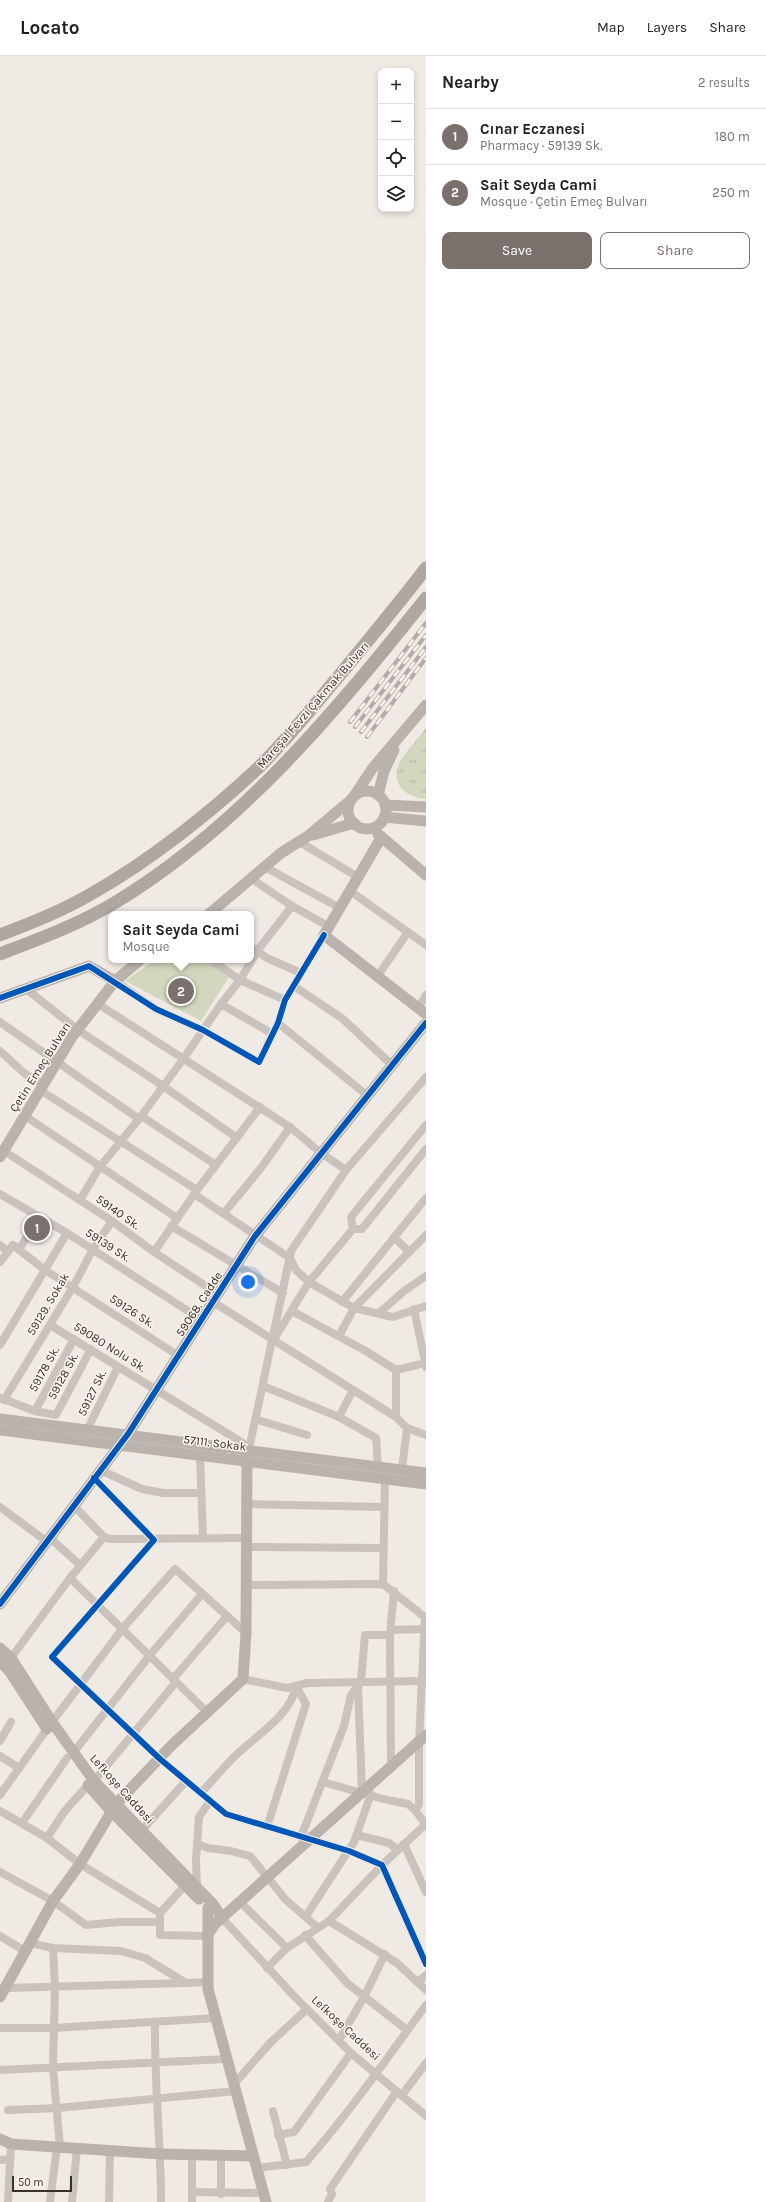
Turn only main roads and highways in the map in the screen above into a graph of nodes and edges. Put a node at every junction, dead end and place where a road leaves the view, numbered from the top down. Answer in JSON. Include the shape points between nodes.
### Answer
{"nodes":[{"id":1,"x":426,"y":568,"type":"edge"},
{"id":2,"x":426,"y":598,"type":"edge"},
{"id":3,"x":426,"y":705,"type":"edge"},
{"id":4,"x":398,"y":740,"type":"junction"},
{"id":5,"x":378,"y":795,"type":"junction"},
{"id":6,"x":353,"y":798,"type":"junction"},
{"id":7,"x":385,"y":805,"type":"junction"},
{"id":8,"x":426,"y":807,"type":"edge"},
{"id":9,"x":384,"y":817,"type":"junction"},
{"id":10,"x":426,"y":821,"type":"edge"},
{"id":11,"x":354,"y":824,"type":"junction"},
{"id":12,"x":375,"y":827,"type":"junction"},
{"id":13,"x":303,"y":838,"type":"junction"},
{"id":14,"x":382,"y":838,"type":"junction"},
{"id":15,"x":426,"y":875,"type":"edge"},
{"id":16,"x":216,"y":911,"type":"edge"},
{"id":17,"x":0,"y":935,"type":"edge"},
{"id":18,"x":0,"y":954,"type":"edge"},
{"id":19,"x":137,"y":963,"type":"edge"},
{"id":20,"x":115,"y":982,"type":"junction"},
{"id":21,"x":0,"y":998,"type":"edge"},
{"id":22,"x":422,"y":1011,"type":"edge"},
{"id":23,"x":426,"y":1022,"type":"edge"},
{"id":24,"x":2,"y":1150,"type":"edge"},
{"id":25,"x":0,"y":1419,"type":"edge"},
{"id":26,"x":0,"y":1430,"type":"edge"},
{"id":27,"x":128,"y":1434,"type":"junction"},
{"id":28,"x":120,"y":1445,"type":"junction"},
{"id":29,"x":246,"y":1460,"type":"junction"},
{"id":30,"x":426,"y":1473,"type":"edge"},
{"id":31,"x":426,"y":1484,"type":"edge"},
{"id":32,"x":0,"y":1604,"type":"edge"},
{"id":33,"x":0,"y":1648,"type":"edge"},
{"id":34,"x":6,"y":1660,"type":"edge"},
{"id":35,"x":422,"y":1739,"type":"edge"},
{"id":36,"x":114,"y":1808,"type":"junction"},
{"id":37,"x":191,"y":1884,"type":"junction"},
{"id":38,"x":208,"y":1908,"type":"junction"},
{"id":39,"x":222,"y":1918,"type":"junction"},
{"id":40,"x":207,"y":1936,"type":"junction"},
{"id":41,"x":3,"y":1992,"type":"edge"},
{"id":42,"x":0,"y":2139,"type":"edge"},
{"id":43,"x":253,"y":2156,"type":"junction"},
{"id":44,"x":265,"y":2198,"type":"edge"}],
"edges":[{"from":1,"to":17,"type":"main road","name":"Mareşal Fevzi Çakmak Bulvarı","via":[[299,724],[246,778],[207,812],[143,861],[97,890]]},
{"from":2,"to":18,"type":"main road","name":"Mareşal Fevzi Çakmak Bulvarı","via":[[315,730],[251,798],[172,865],[115,902],[48,935]]},
{"from":3,"to":4,"type":"main road"},
{"from":4,"to":5,"type":"main road","via":[[384,771]]},
{"from":4,"to":6,"type":"main road","via":[[372,769]]},
{"from":5,"to":6,"type":"main road","via":[[366,791]]},
{"from":5,"to":7,"type":"main road"},
{"from":6,"to":11,"type":"main road","via":[[348,812]]},
{"from":6,"to":13,"type":"main road"},
{"from":7,"to":8,"type":"main road"},
{"from":7,"to":9,"type":"main road"},
{"from":9,"to":10,"type":"main road"},
{"from":9,"to":12,"type":"main road"},
{"from":11,"to":12,"type":"main road","via":[[364,828]]},
{"from":11,"to":13,"type":"main road"},
{"from":12,"to":14,"type":"main road"},
{"from":13,"to":16,"type":"main road","via":[[265,867]]},
{"from":14,"to":15,"type":"main road"},
{"from":14,"to":22,"type":"main road","via":[[327,931],[377,977]]},
{"from":19,"to":20,"type":"main road","name":"Çetin Emeç Bulvarı"},
{"from":20,"to":21,"type":"main road","via":[[89,966]]},
{"from":20,"to":24,"type":"main road","name":"Çetin Emeç Bulvarı","via":[[78,1030]]},
{"from":23,"to":27,"type":"main road","name":"59068. Cadde","via":[[255,1236]]},
{"from":25,"to":27,"type":"main road"},
{"from":26,"to":28,"type":"main road","name":"57111. Sokak"},
{"from":27,"to":28,"type":"main road","name":"59068. Cadde"},
{"from":27,"to":30,"type":"main road"},
{"from":28,"to":29,"type":"main road","name":"57111. Sokak"},
{"from":28,"to":32,"type":"main road","name":"59068. Cadde"},
{"from":29,"to":31,"type":"main road","name":"57111. Sokak"},
{"from":29,"to":36,"type":"main road","via":[[246,1633],[243,1679],[160,1759]]},
{"from":33,"to":34,"type":"main road","name":"Lefkoşe Caddesi"},
{"from":34,"to":36,"type":"main road","name":"Lefkoşe Caddesi","via":[[70,1755]]},
{"from":35,"to":39,"type":"main road","via":[[367,1793],[305,1839],[241,1903]]},
{"from":36,"to":37,"type":"main road","name":"Lefkoşe Caddesi"},
{"from":36,"to":37,"type":"main road","name":"Lefkoşe Caddesi","via":[[142,1830]]},
{"from":36,"to":41,"type":"main road","via":[[80,1864],[53,1901]]},
{"from":37,"to":38,"type":"main road","name":"Lefkoşe Caddesi"},
{"from":37,"to":39,"type":"main road","name":"Lefkoşe Caddesi","via":[[213,1904]]},
{"from":38,"to":39,"type":"main road","name":"Lefkoşe Caddesi"},
{"from":38,"to":40,"type":"main road"},
{"from":39,"to":40,"type":"main road"},
{"from":40,"to":43,"type":"main road","via":[[207,1982]]},
{"from":42,"to":43,"type":"main road","via":[[11,2144],[161,2154]]},
{"from":43,"to":44,"type":"main road"}]}
